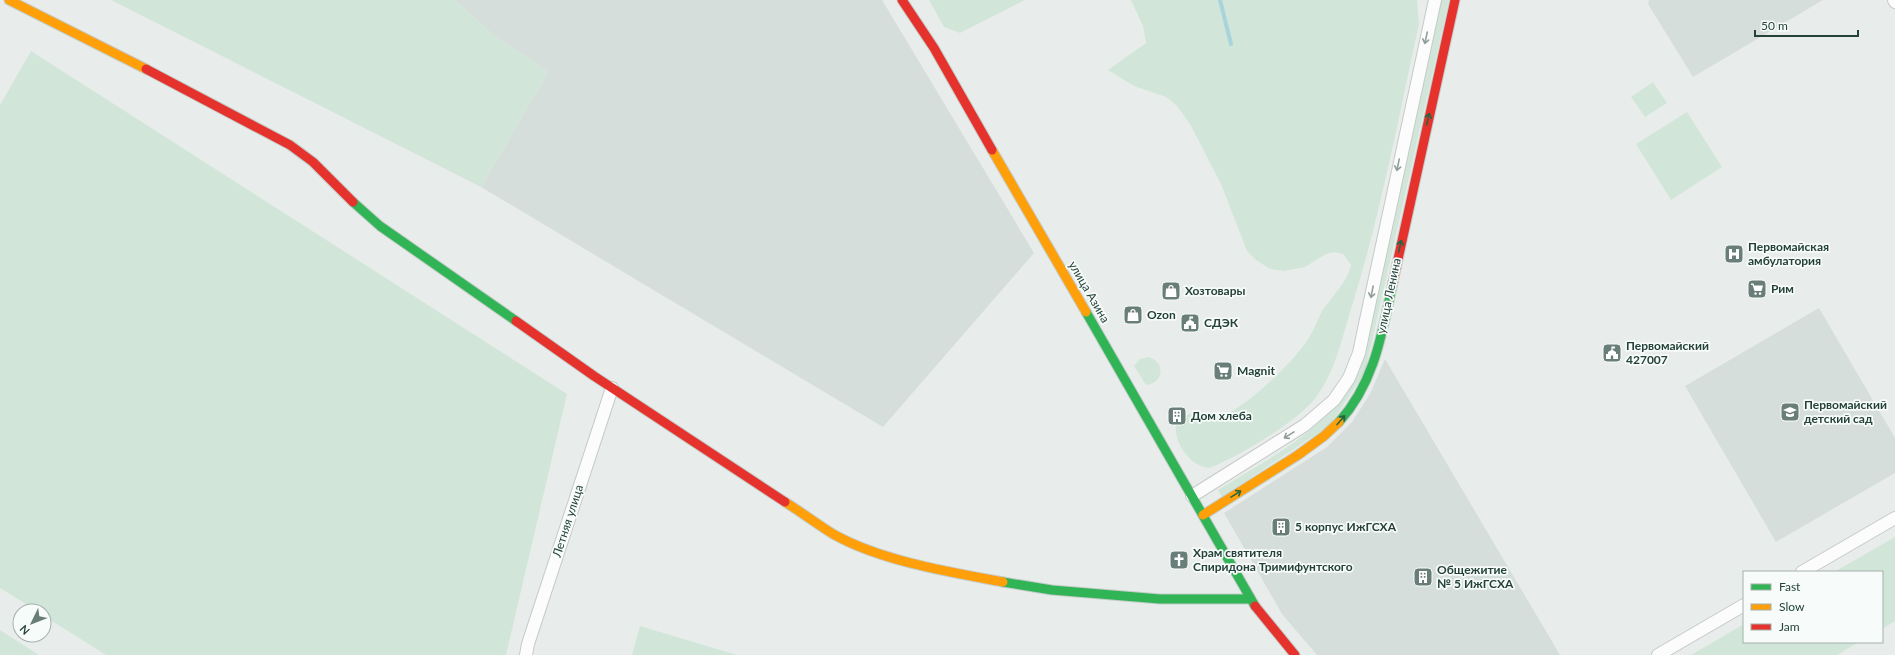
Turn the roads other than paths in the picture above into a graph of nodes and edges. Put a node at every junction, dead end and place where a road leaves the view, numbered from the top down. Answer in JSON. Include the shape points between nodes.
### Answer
{"nodes":[{"id":1,"x":9,"y":0,"type":"edge"},
{"id":2,"x":902,"y":0,"type":"edge"},
{"id":3,"x":1434,"y":0,"type":"edge"},
{"id":4,"x":1455,"y":0,"type":"edge"},
{"id":5,"x":612,"y":388,"type":"junction"},
{"id":6,"x":1192,"y":496,"type":"junction"},
{"id":7,"x":1203,"y":515,"type":"junction"},
{"id":8,"x":1895,"y":518,"type":"edge"},
{"id":9,"x":1804,"y":571,"type":"edge"},
{"id":10,"x":1250,"y":599,"type":"junction"},
{"id":11,"x":1743,"y":606,"type":"edge"},
{"id":12,"x":526,"y":655,"type":"edge"},
{"id":13,"x":1295,"y":655,"type":"edge"},
{"id":14,"x":1658,"y":655,"type":"edge"}],
"edges":[{"from":1,"to":5,"type":"street","via":[[290,145],[313,162],[380,226]]},
{"from":2,"to":6,"type":"street","name":"улица Азина","via":[[934,48]]},
{"from":3,"to":6,"type":"street","name":"улица Ленина","one_way":true,"via":[[1361,341],[1349,378],[1334,400],[1309,422]]},
{"from":7,"to":4,"type":"street","name":"улица Ленина","one_way":true,"via":[[1313,446],[1348,412],[1365,386],[1382,334]]},
{"from":5,"to":10,"type":"street","via":[[834,534],[880,554],[958,574],[1052,590],[1160,599]]},
{"from":5,"to":12,"type":"street","name":"Летняя улица"},
{"from":6,"to":7,"type":"street","name":"улица Азина"},
{"from":7,"to":10,"type":"street","name":"улица Азина"},
{"from":8,"to":9,"type":"street"},
{"from":10,"to":13,"type":"street","name":"улица Азина"},
{"from":11,"to":14,"type":"street"}]}
